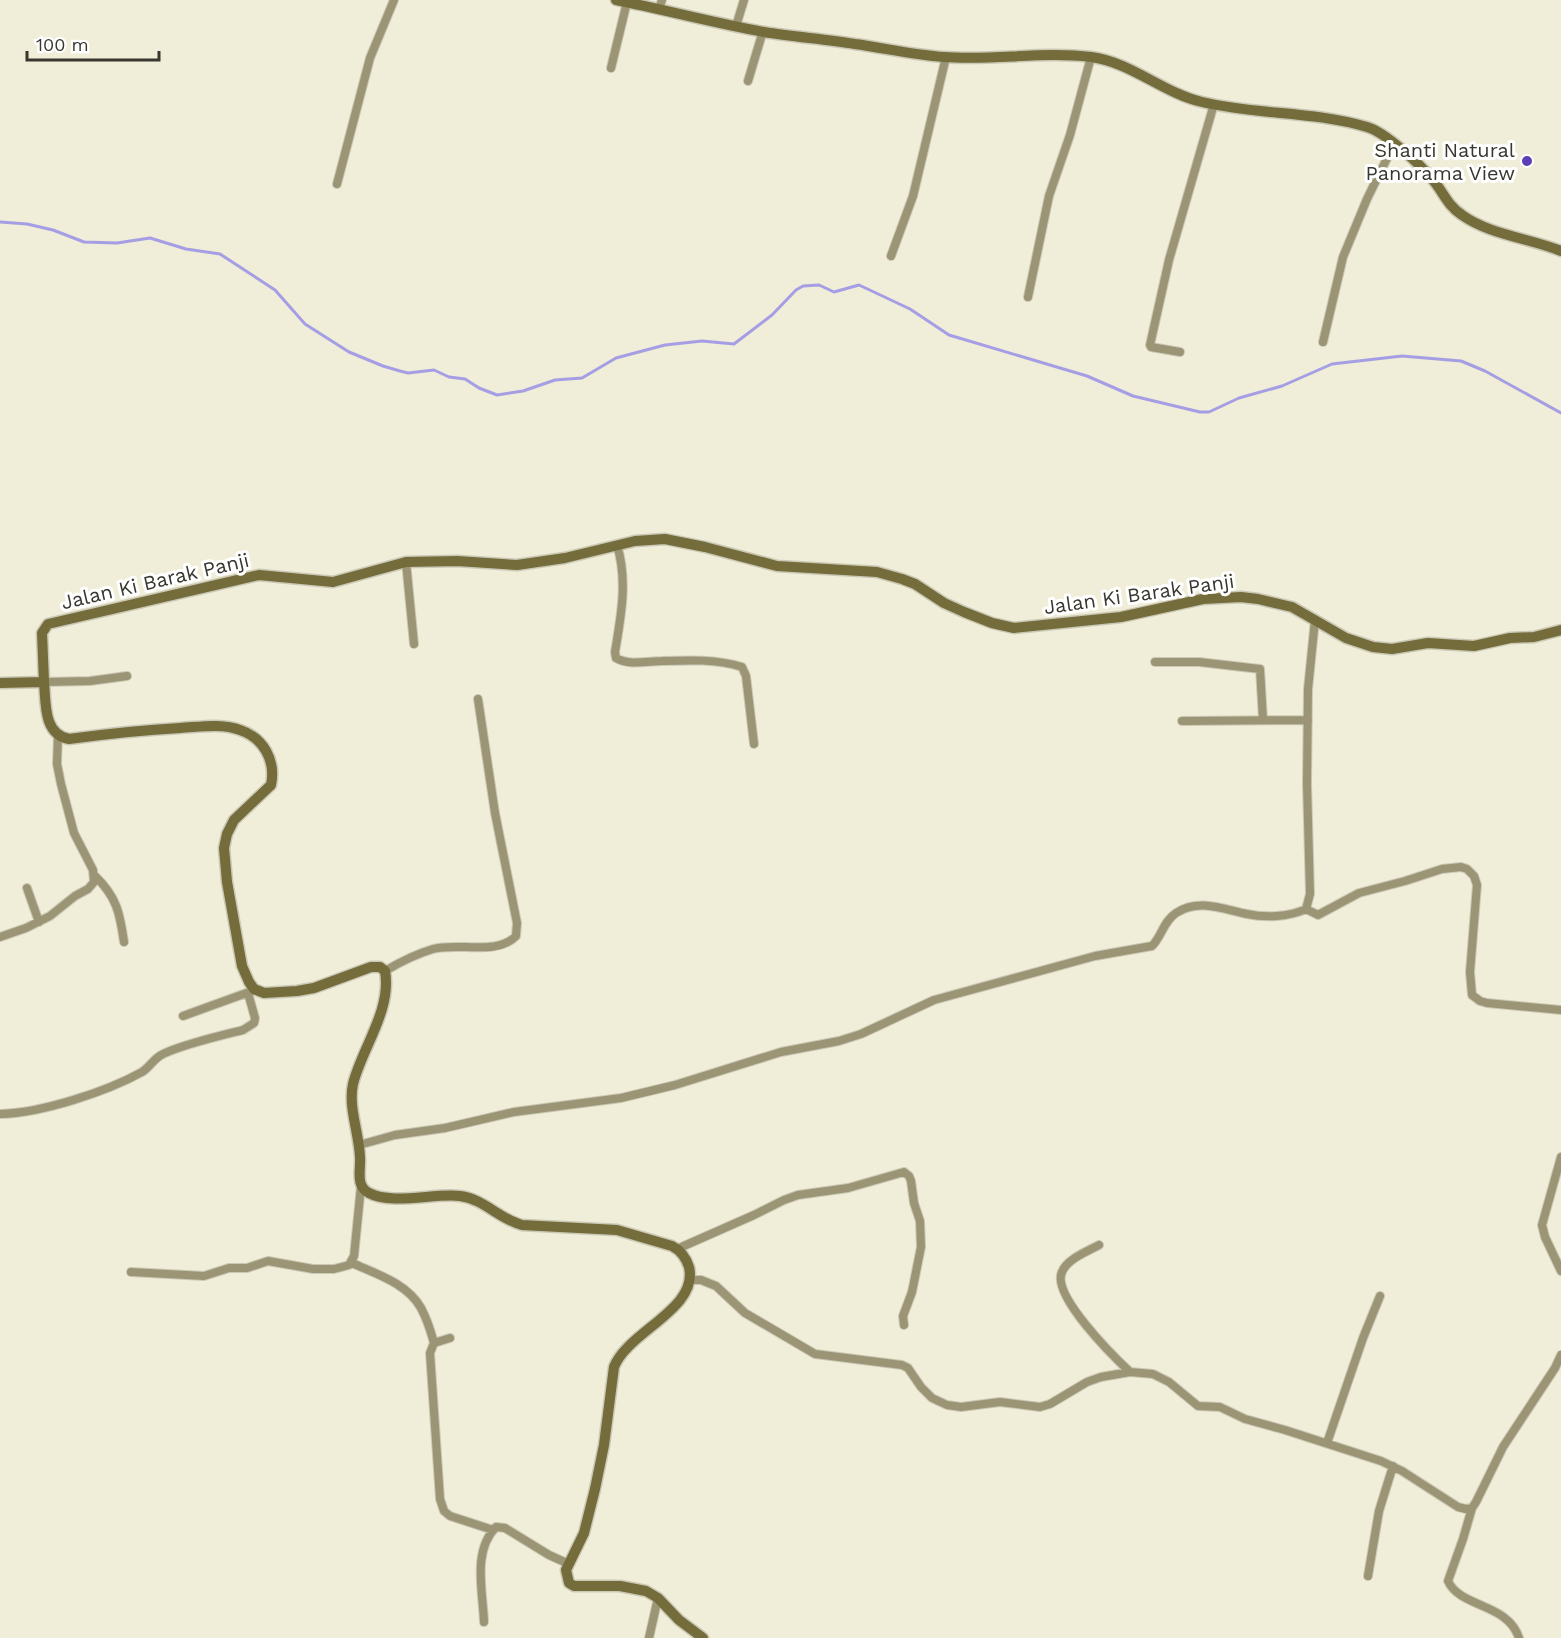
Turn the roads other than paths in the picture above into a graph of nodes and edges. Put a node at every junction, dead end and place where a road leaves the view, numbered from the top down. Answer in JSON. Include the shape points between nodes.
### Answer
{"nodes":[{"id":1,"x":394,"y":0,"type":"edge"},
{"id":2,"x":744,"y":0,"type":"edge"},
{"id":3,"x":622,"y":1,"type":"edge"},
{"id":4,"x":660,"y":4,"type":"edge"},
{"id":5,"x":736,"y":26,"type":"junction"},
{"id":6,"x":763,"y":31,"type":"junction"},
{"id":7,"x":946,"y":57,"type":"junction"},
{"id":8,"x":1091,"y":57,"type":"junction"},
{"id":9,"x":611,"y":68,"type":"dead end"},
{"id":10,"x":748,"y":81,"type":"dead end"},
{"id":11,"x":1214,"y":104,"type":"junction"},
{"id":12,"x":1394,"y":144,"type":"junction"},
{"id":13,"x":337,"y":184,"type":"dead end"},
{"id":14,"x":1561,"y":251,"type":"edge"},
{"id":15,"x":891,"y":256,"type":"dead end"},
{"id":16,"x":1028,"y":297,"type":"dead end"},
{"id":17,"x":1323,"y":342,"type":"dead end"},
{"id":18,"x":1180,"y":352,"type":"dead end"},
{"id":19,"x":616,"y":545,"type":"junction"},
{"id":20,"x":406,"y":562,"type":"junction"},
{"id":21,"x":1315,"y":620,"type":"junction"},
{"id":22,"x":1561,"y":630,"type":"edge"},
{"id":23,"x":414,"y":644,"type":"dead end"},
{"id":24,"x":1155,"y":662,"type":"dead end"},
{"id":25,"x":127,"y":676,"type":"dead end"},
{"id":26,"x":44,"y":682,"type":"junction"},
{"id":27,"x":0,"y":683,"type":"edge"},
{"id":28,"x":478,"y":699,"type":"dead end"},
{"id":29,"x":1263,"y":720,"type":"junction"},
{"id":30,"x":1308,"y":720,"type":"junction"},
{"id":31,"x":1182,"y":721,"type":"dead end"},
{"id":32,"x":58,"y":735,"type":"junction"},
{"id":33,"x":754,"y":744,"type":"dead end"},
{"id":34,"x":95,"y":876,"type":"junction"},
{"id":35,"x":27,"y":888,"type":"dead end"},
{"id":36,"x":1306,"y":909,"type":"junction"},
{"id":37,"x":39,"y":922,"type":"junction"},
{"id":38,"x":0,"y":937,"type":"edge"},
{"id":39,"x":124,"y":942,"type":"dead end"},
{"id":40,"x":385,"y":971,"type":"junction"},
{"id":41,"x":251,"y":991,"type":"junction"},
{"id":42,"x":1561,"y":1010,"type":"edge"},
{"id":43,"x":183,"y":1016,"type":"dead end"},
{"id":44,"x":0,"y":1114,"type":"edge"},
{"id":45,"x":359,"y":1145,"type":"junction"},
{"id":46,"x":1561,"y":1157,"type":"edge"},
{"id":47,"x":361,"y":1186,"type":"junction"},
{"id":48,"x":1099,"y":1245,"type":"dead end"},
{"id":49,"x":677,"y":1248,"type":"junction"},
{"id":50,"x":352,"y":1263,"type":"junction"},
{"id":51,"x":1561,"y":1271,"type":"edge"},
{"id":52,"x":131,"y":1272,"type":"dead end"},
{"id":53,"x":690,"y":1280,"type":"junction"},
{"id":54,"x":1380,"y":1296,"type":"dead end"},
{"id":55,"x":904,"y":1325,"type":"dead end"},
{"id":56,"x":450,"y":1338,"type":"dead end"},
{"id":57,"x":434,"y":1343,"type":"junction"},
{"id":58,"x":1561,"y":1356,"type":"edge"},
{"id":59,"x":1130,"y":1372,"type":"junction"},
{"id":60,"x":1327,"y":1443,"type":"junction"},
{"id":61,"x":1393,"y":1466,"type":"junction"},
{"id":62,"x":1472,"y":1508,"type":"junction"},
{"id":63,"x":493,"y":1530,"type":"junction"},
{"id":64,"x":569,"y":1564,"type":"junction"},
{"id":65,"x":1368,"y":1576,"type":"dead end"},
{"id":66,"x":658,"y":1598,"type":"junction"},
{"id":67,"x":484,"y":1622,"type":"dead end"},
{"id":68,"x":649,"y":1638,"type":"edge"},
{"id":69,"x":703,"y":1638,"type":"edge"},
{"id":70,"x":1519,"y":1638,"type":"edge"}],
"edges":[{"from":1,"to":13,"type":"street","via":[[370,58]]},
{"from":2,"to":5,"type":"street"},
{"from":3,"to":4,"type":"street"},
{"from":3,"to":9,"type":"street"},
{"from":4,"to":5,"type":"street"},
{"from":5,"to":6,"type":"street"},
{"from":6,"to":7,"type":"street"},
{"from":6,"to":10,"type":"street"},
{"from":7,"to":8,"type":"street"},
{"from":7,"to":15,"type":"street","via":[[913,196]]},
{"from":8,"to":11,"type":"street","via":[[1114,62],[1175,93]]},
{"from":8,"to":16,"type":"street","via":[[1049,196]]},
{"from":11,"to":12,"type":"street","via":[[1340,120],[1370,128]]},
{"from":11,"to":18,"type":"street","via":[[1169,260],[1150,345]]},
{"from":12,"to":14,"type":"street","via":[[1424,170],[1461,215]]},
{"from":12,"to":17,"type":"street","via":[[1344,257]]},
{"from":19,"to":20,"type":"street","name":"Jalan Ki Barak Panji","via":[[517,566]]},
{"from":19,"to":21,"type":"street","name":"Jalan Ki Barak Panji","via":[[665,539],[777,566],[877,573],[915,584],[964,612],[1014,628],[1121,617],[1224,597],[1279,603]]},
{"from":19,"to":33,"type":"street","via":[[623,568],[616,658],[636,662],[690,660],[742,667]]},
{"from":20,"to":23,"type":"street"},
{"from":20,"to":26,"type":"street","name":"Jalan Ki Barak Panji","via":[[333,582],[259,575],[48,624],[42,633]]},
{"from":21,"to":22,"type":"street","name":"Jalan Ki Barak Panji","via":[[1346,638],[1392,649],[1428,643],[1474,646]]},
{"from":21,"to":30,"type":"street"},
{"from":24,"to":29,"type":"street","via":[[1260,669]]},
{"from":25,"to":26,"type":"street"},
{"from":26,"to":27,"type":"street"},
{"from":26,"to":32,"type":"street","name":"Jalan Ki Barak Panji","via":[[49,723]]},
{"from":28,"to":40,"type":"street","via":[[517,923],[516,936],[494,948],[434,948]]},
{"from":29,"to":30,"type":"street"},
{"from":29,"to":31,"type":"street"},
{"from":30,"to":36,"type":"street","via":[[1310,894]]},
{"from":32,"to":34,"type":"street","via":[[57,764],[68,813]]},
{"from":32,"to":41,"type":"street","via":[[69,739],[139,730],[225,726],[247,732],[266,747],[272,785],[234,820],[224,848],[242,966]]},
{"from":34,"to":37,"type":"street","via":[[88,889]]},
{"from":34,"to":39,"type":"street","via":[[114,899]]},
{"from":35,"to":37,"type":"street"},
{"from":36,"to":42,"type":"street","via":[[1318,915],[1359,892],[1461,867],[1470,871],[1477,885],[1470,972],[1472,995],[1488,1003]]},
{"from":36,"to":45,"type":"street","via":[[1269,916],[1209,905],[1187,908],[1166,922],[1152,946],[1095,956],[934,1000],[839,1041],[781,1052],[621,1098],[514,1112]]},
{"from":37,"to":38,"type":"street"},
{"from":40,"to":41,"type":"street","via":[[371,967],[297,992]]},
{"from":40,"to":45,"type":"street","via":[[387,988],[353,1089]]},
{"from":41,"to":43,"type":"street"},
{"from":41,"to":44,"type":"street","via":[[254,1023],[243,1030],[160,1055],[142,1072],[98,1091],[54,1105]]},
{"from":45,"to":47,"type":"street"},
{"from":46,"to":51,"type":"street","via":[[1542,1225]]},
{"from":47,"to":49,"type":"street","via":[[374,1196],[394,1198],[463,1196],[522,1225],[617,1230]]},
{"from":47,"to":50,"type":"street"},
{"from":48,"to":59,"type":"street","via":[[1066,1266],[1060,1282],[1082,1321]]},
{"from":49,"to":53,"type":"street","via":[[687,1261]]},
{"from":49,"to":55,"type":"street","via":[[798,1195],[848,1188],[904,1172],[911,1181],[921,1230]]},
{"from":50,"to":52,"type":"street","via":[[334,1269],[313,1269],[268,1261],[204,1276]]},
{"from":50,"to":57,"type":"street","via":[[390,1280],[414,1299],[421,1307]]},
{"from":53,"to":59,"type":"street","via":[[716,1286],[745,1313],[815,1354],[902,1365],[925,1392],[947,1406],[1000,1402],[1040,1407],[1087,1382]]},
{"from":53,"to":64,"type":"street","via":[[679,1302],[616,1360],[601,1465],[584,1533]]},
{"from":54,"to":60,"type":"street"},
{"from":56,"to":57,"type":"street"},
{"from":57,"to":63,"type":"street","via":[[430,1353],[442,1506],[450,1516]]},
{"from":58,"to":62,"type":"street","via":[[1503,1447]]},
{"from":59,"to":60,"type":"street","via":[[1159,1376],[1198,1406],[1220,1407],[1245,1419]]},
{"from":60,"to":61,"type":"street"},
{"from":61,"to":62,"type":"street","via":[[1458,1507]]},
{"from":61,"to":65,"type":"street","via":[[1378,1511]]},
{"from":62,"to":70,"type":"street","via":[[1448,1581],[1455,1591],[1505,1617]]},
{"from":63,"to":64,"type":"street","via":[[505,1528]]},
{"from":63,"to":67,"type":"street","via":[[481,1566]]},
{"from":64,"to":66,"type":"street","via":[[567,1579],[574,1586],[630,1587]]},
{"from":66,"to":68,"type":"street"},
{"from":66,"to":69,"type":"street"}]}
